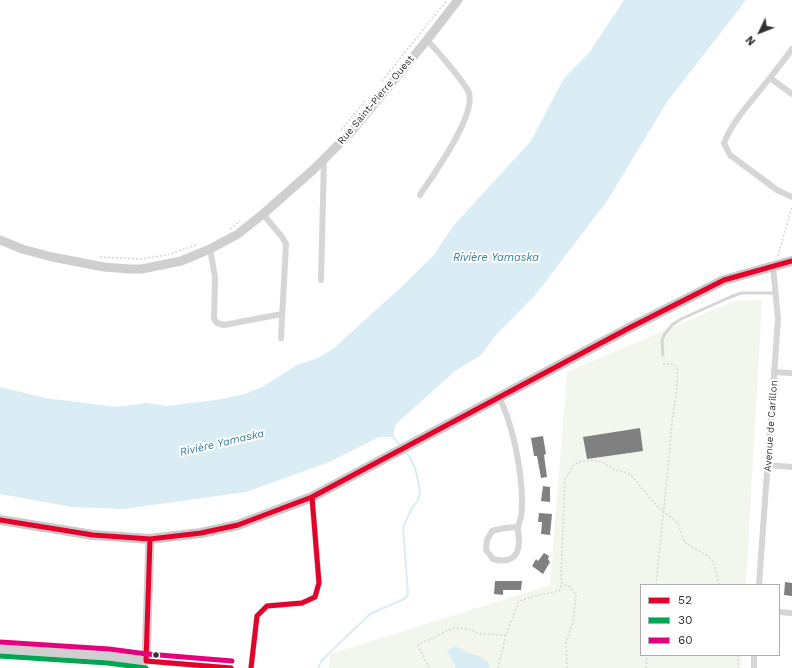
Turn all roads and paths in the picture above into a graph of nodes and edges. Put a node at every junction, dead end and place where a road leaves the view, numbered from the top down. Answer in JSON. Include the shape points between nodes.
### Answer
{"nodes":[{"id":1,"x":447,"y":0,"type":"edge"},
{"id":2,"x":458,"y":0,"type":"edge"},
{"id":3,"x":426,"y":40,"type":"junction"},
{"id":4,"x":792,"y":49,"type":"edge"},
{"id":5,"x":770,"y":78,"type":"junction"},
{"id":6,"x":378,"y":86,"type":"dead end"},
{"id":7,"x":792,"y":94,"type":"edge"},
{"id":8,"x":368,"y":98,"type":"dead end"},
{"id":9,"x":339,"y":132,"type":"dead end"},
{"id":10,"x":324,"y":159,"type":"junction"},
{"id":11,"x":420,"y":195,"type":"dead end"},
{"id":12,"x":792,"y":197,"type":"edge"},
{"id":13,"x":792,"y":206,"type":"edge"},
{"id":14,"x":263,"y":214,"type":"junction"},
{"id":15,"x":242,"y":220,"type":"dead end"},
{"id":16,"x":226,"y":232,"type":"dead end"},
{"id":17,"x":0,"y":240,"type":"edge"},
{"id":18,"x":199,"y":244,"type":"dead end"},
{"id":19,"x":210,"y":250,"type":"junction"},
{"id":20,"x":94,"y":257,"type":"dead end"},
{"id":21,"x":792,"y":261,"type":"edge"},
{"id":22,"x":773,"y":267,"type":"junction"},
{"id":23,"x":792,"y":267,"type":"edge"},
{"id":24,"x":320,"y":280,"type":"dead end"},
{"id":25,"x":776,"y":293,"type":"junction"},
{"id":26,"x":282,"y":314,"type":"junction"},
{"id":27,"x":281,"y":338,"type":"dead end"},
{"id":28,"x":663,"y":355,"type":"dead end"},
{"id":29,"x":661,"y":364,"type":"dead end"},
{"id":30,"x":774,"y":372,"type":"junction"},
{"id":31,"x":792,"y":373,"type":"edge"},
{"id":32,"x":499,"y":397,"type":"junction"},
{"id":33,"x":769,"y":465,"type":"junction"},
{"id":34,"x":792,"y":467,"type":"edge"},
{"id":35,"x":312,"y":497,"type":"junction"},
{"id":36,"x":663,"y":511,"type":"junction"},
{"id":37,"x":0,"y":520,"type":"edge"},
{"id":38,"x":518,"y":527,"type":"junction"},
{"id":39,"x":150,"y":539,"type":"junction"},
{"id":40,"x":562,"y":583,"type":"junction"},
{"id":41,"x":656,"y":584,"type":"edge"},
{"id":42,"x":719,"y":584,"type":"edge"},
{"id":43,"x":759,"y":584,"type":"edge"},
{"id":44,"x":780,"y":612,"type":"edge"},
{"id":45,"x":792,"y":613,"type":"edge"},
{"id":46,"x":506,"y":636,"type":"junction"},
{"id":47,"x":0,"y":649,"type":"edge"},
{"id":48,"x":647,"y":656,"type":"edge"},
{"id":49,"x":738,"y":656,"type":"edge"},
{"id":50,"x":754,"y":656,"type":"edge"},
{"id":51,"x":146,"y":661,"type":"junction"},
{"id":52,"x":231,"y":668,"type":"edge"},
{"id":53,"x":251,"y":668,"type":"edge"},
{"id":54,"x":429,"y":668,"type":"edge"},
{"id":55,"x":498,"y":668,"type":"edge"},
{"id":56,"x":567,"y":668,"type":"edge"},
{"id":57,"x":646,"y":668,"type":"edge"},
{"id":58,"x":738,"y":668,"type":"edge"},
{"id":59,"x":754,"y":668,"type":"edge"}],
"edges":[{"from":1,"to":6,"type":"path"},
{"from":2,"to":3,"type":"street","name":"Rue Saint-Pierre Ouest"},
{"from":3,"to":10,"type":"street","name":"Rue Saint-Pierre Ouest","via":[[356,126]]},
{"from":3,"to":11,"type":"street","via":[[464,84],[469,94],[468,106],[458,136]]},
{"from":4,"to":5,"type":"street"},
{"from":5,"to":7,"type":"street"},
{"from":5,"to":12,"type":"street","via":[[748,103],[729,130],[724,143],[730,155],[777,190]]},
{"from":8,"to":9,"type":"path"},
{"from":10,"to":14,"type":"street","name":"Rue Saint-Pierre Ouest"},
{"from":10,"to":24,"type":"street"},
{"from":13,"to":22,"type":"path"},
{"from":14,"to":19,"type":"street","name":"Rue Saint-Pierre Ouest","via":[[238,234]]},
{"from":14,"to":26,"type":"street","via":[[286,244]]},
{"from":15,"to":16,"type":"path"},
{"from":17,"to":19,"type":"street","name":"Rue Saint-Pierre Ouest","via":[[52,258],[129,269],[181,261]]},
{"from":18,"to":20,"type":"path","via":[[168,255],[140,259]]},
{"from":19,"to":26,"type":"street","via":[[215,277],[214,319],[217,323],[235,324]]},
{"from":21,"to":22,"type":"main road"},
{"from":22,"to":23,"type":"main road"},
{"from":22,"to":25,"type":"street","name":"Avenue de Carillon"},
{"from":22,"to":32,"type":"main road","via":[[724,280]]},
{"from":25,"to":28,"type":"lane","via":[[741,293],[682,319],[672,325],[664,335]]},
{"from":25,"to":30,"type":"street","name":"Avenue de Carillon","via":[[778,319]]},
{"from":26,"to":27,"type":"street"},
{"from":29,"to":36,"type":"path","via":[[673,364],[677,367],[678,378]]},
{"from":30,"to":31,"type":"street"},
{"from":30,"to":33,"type":"street","name":"Avenue de Carillon"},
{"from":32,"to":35,"type":"main road"},
{"from":32,"to":38,"type":"street","via":[[506,413],[519,466],[522,499]]},
{"from":33,"to":34,"type":"street"},
{"from":33,"to":43,"type":"street","name":"Avenue de Carillon"},
{"from":35,"to":39,"type":"main road","via":[[238,525],[202,533]]},
{"from":35,"to":53,"type":"street","via":[[318,583],[315,597],[302,602],[267,606],[256,616]]},
{"from":36,"to":40,"type":"path","via":[[631,475],[594,460],[575,464],[565,478]]},
{"from":36,"to":41,"type":"path"},
{"from":36,"to":42,"type":"path","via":[[678,523],[684,541],[714,563]]},
{"from":37,"to":39,"type":"main road","via":[[93,535]]},
{"from":38,"to":38,"type":"street","via":[[492,531],[487,540],[486,550],[493,559],[510,560],[517,554]]},
{"from":39,"to":51,"type":"street"},
{"from":40,"to":46,"type":"path","via":[[559,591],[519,601]]},
{"from":40,"to":56,"type":"path","via":[[576,596],[573,622],[566,642]]},
{"from":44,"to":45,"type":"street"},
{"from":46,"to":54,"type":"path","via":[[453,628],[418,645]]},
{"from":46,"to":55,"type":"path"},
{"from":47,"to":51,"type":"street"},
{"from":48,"to":57,"type":"path"},
{"from":49,"to":58,"type":"path"},
{"from":50,"to":59,"type":"street"},
{"from":51,"to":52,"type":"street"}]}
